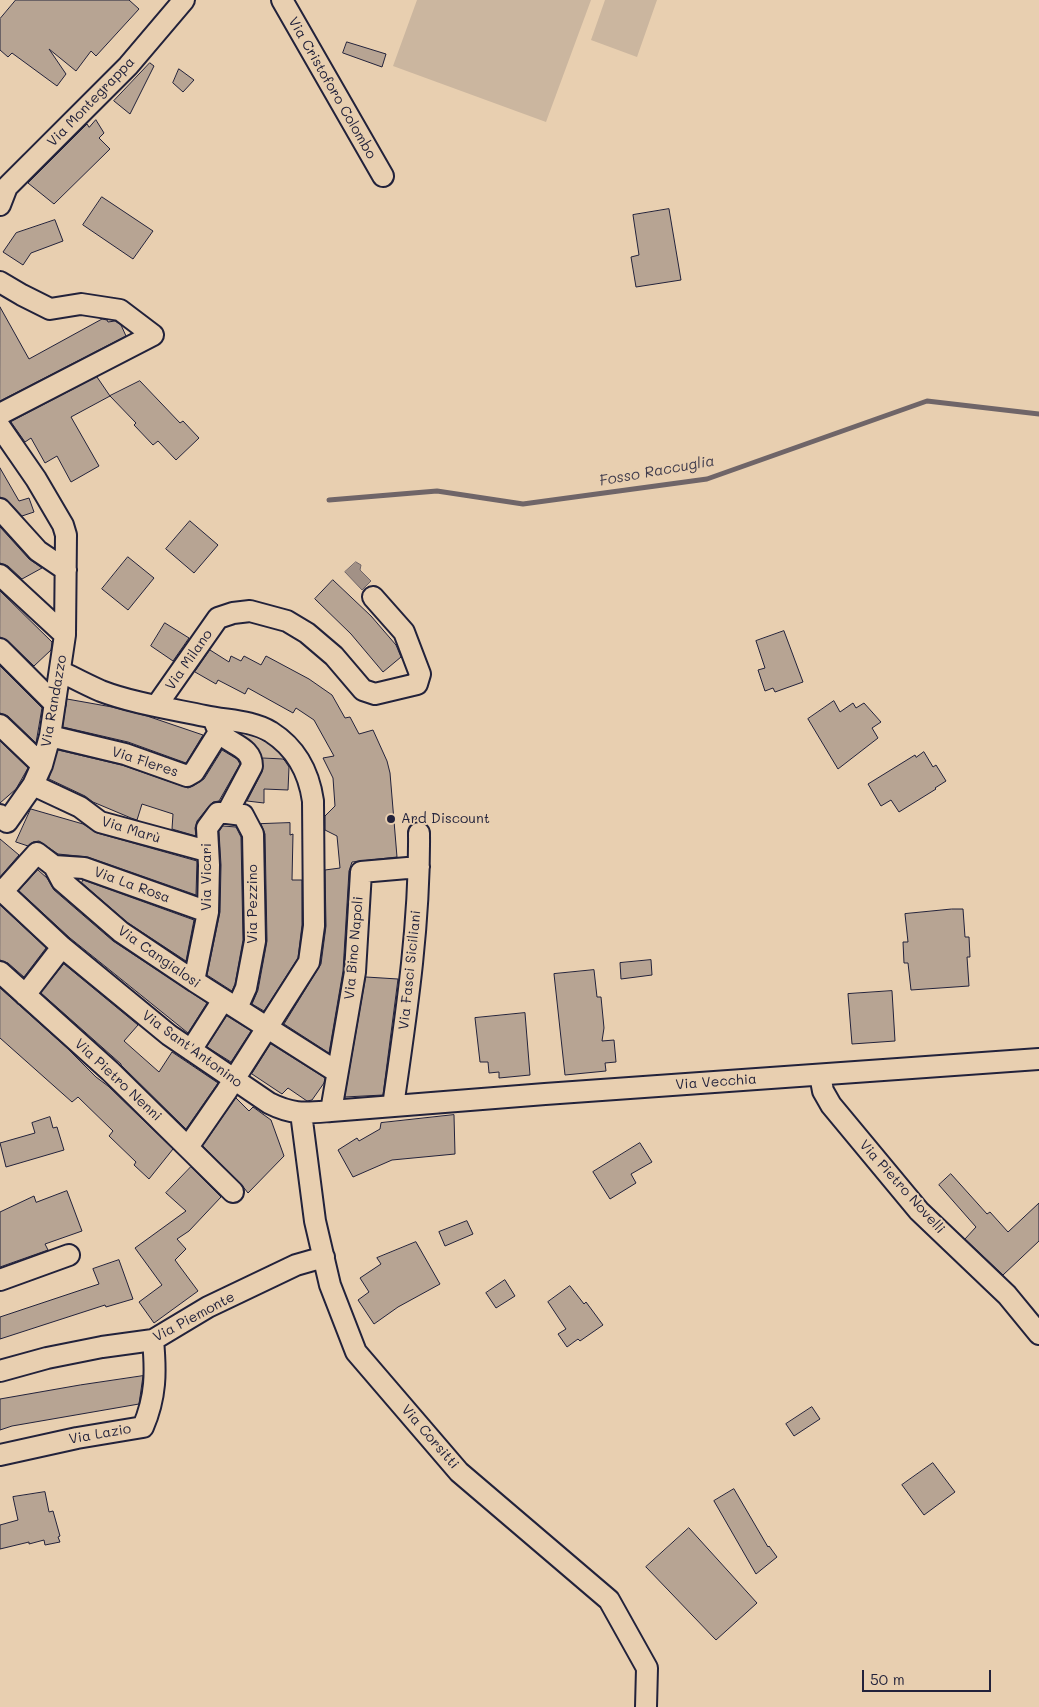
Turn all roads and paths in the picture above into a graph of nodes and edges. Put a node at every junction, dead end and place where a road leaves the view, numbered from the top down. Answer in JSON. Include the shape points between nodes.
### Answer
{"nodes":[{"id":1,"x":184,"y":0,"type":"edge"},
{"id":2,"x":282,"y":0,"type":"edge"},
{"id":3,"x":383,"y":176,"type":"dead end"},
{"id":4,"x":0,"y":204,"type":"edge"},
{"id":5,"x":0,"y":282,"type":"edge"},
{"id":6,"x":0,"y":414,"type":"edge"},
{"id":7,"x":0,"y":427,"type":"edge"},
{"id":8,"x":0,"y":509,"type":"edge"},
{"id":9,"x":66,"y":570,"type":"junction"},
{"id":10,"x":0,"y":575,"type":"edge"},
{"id":11,"x":373,"y":597,"type":"dead end"},
{"id":12,"x":65,"y":635,"type":"junction"},
{"id":13,"x":0,"y":649,"type":"edge"},
{"id":14,"x":60,"y":671,"type":"junction"},
{"id":15,"x":55,"y":704,"type":"junction"},
{"id":16,"x":157,"y":705,"type":"junction"},
{"id":17,"x":0,"y":725,"type":"edge"},
{"id":18,"x":216,"y":725,"type":"junction"},
{"id":19,"x":50,"y":736,"type":"junction"},
{"id":20,"x":42,"y":765,"type":"junction"},
{"id":21,"x":33,"y":785,"type":"junction"},
{"id":22,"x":227,"y":813,"type":"junction"},
{"id":23,"x":4,"y":819,"type":"edge"},
{"id":24,"x":419,"y":833,"type":"dead end"},
{"id":25,"x":207,"y":851,"type":"junction"},
{"id":26,"x":54,"y":866,"type":"junction"},
{"id":27,"x":419,"y":867,"type":"junction"},
{"id":28,"x":1,"y":890,"type":"edge"},
{"id":29,"x":208,"y":912,"type":"junction"},
{"id":30,"x":62,"y":947,"type":"junction"},
{"id":31,"x":0,"y":972,"type":"edge"},
{"id":32,"x":194,"y":981,"type":"junction"},
{"id":33,"x":25,"y":994,"type":"junction"},
{"id":34,"x":230,"y":1004,"type":"junction"},
{"id":35,"x":267,"y":1028,"type":"junction"},
{"id":36,"x":191,"y":1050,"type":"junction"},
{"id":37,"x":1039,"y":1059,"type":"edge"},
{"id":38,"x":337,"y":1072,"type":"junction"},
{"id":39,"x":820,"y":1075,"type":"junction"},
{"id":40,"x":234,"y":1079,"type":"junction"},
{"id":41,"x":393,"y":1106,"type":"junction"},
{"id":42,"x":331,"y":1111,"type":"junction"},
{"id":43,"x":301,"y":1113,"type":"junction"},
{"id":44,"x":188,"y":1147,"type":"junction"},
{"id":45,"x":234,"y":1192,"type":"dead end"},
{"id":46,"x":69,"y":1255,"type":"dead end"},
{"id":47,"x":324,"y":1257,"type":"junction"},
{"id":48,"x":0,"y":1280,"type":"edge"},
{"id":49,"x":1039,"y":1334,"type":"edge"},
{"id":50,"x":153,"y":1340,"type":"junction"},
{"id":51,"x":0,"y":1371,"type":"edge"},
{"id":52,"x":0,"y":1455,"type":"edge"},
{"id":53,"x":646,"y":1707,"type":"edge"}],
"edges":[{"from":1,"to":4,"type":"street","name":"Via Montegrappa","via":[[128,66],[8,187]]},
{"from":2,"to":3,"type":"street","name":"Via Cristoforo Colombo"},
{"from":5,"to":6,"type":"street","via":[[50,308],[81,304],[120,310],[153,335]]},
{"from":7,"to":9,"type":"street","name":"Via Randazzo","via":[[63,525]]},
{"from":8,"to":9,"type":"street","via":[[38,551]]},
{"from":9,"to":12,"type":"street","name":"Via Randazzo"},
{"from":10,"to":12,"type":"street"},
{"from":11,"to":16,"type":"street","name":"Via Milano","via":[[404,632],[420,674],[417,684],[375,694],[363,690],[334,656],[287,621],[250,612],[233,613],[218,618]]},
{"from":12,"to":14,"type":"street","name":"Via Randazzo"},
{"from":13,"to":15,"type":"street"},
{"from":14,"to":15,"type":"street","name":"Via Randazzo"},
{"from":14,"to":16,"type":"street","name":"Via Milano","via":[[103,691]]},
{"from":15,"to":19,"type":"street","name":"Via Randazzo"},
{"from":16,"to":18,"type":"street","name":"Via Milano"},
{"from":17,"to":20,"type":"street"},
{"from":18,"to":19,"type":"street","name":"Via Fleres","via":[[194,772],[187,776],[125,754]]},
{"from":18,"to":22,"type":"street","name":"Via Vicari","via":[[246,751],[252,761]]},
{"from":18,"to":35,"type":"street","name":"Via Milano","via":[[248,722],[272,732],[291,749],[311,787],[314,926],[310,962]]},
{"from":19,"to":20,"type":"street","name":"Via Randazzo"},
{"from":20,"to":21,"type":"street","name":"Via Randazzo"},
{"from":21,"to":23,"type":"street","name":"Via Randazzo"},
{"from":21,"to":25,"type":"street","name":"Via Marù","via":[[80,808],[100,822]]},
{"from":22,"to":25,"type":"street","name":"Via Vicari","via":[[218,813],[207,828]]},
{"from":22,"to":34,"type":"street","name":"Via Pezzino","via":[[243,815],[253,834],[255,941],[246,988]]},
{"from":24,"to":27,"type":"street","name":"Via Fasci Siciliani"},
{"from":25,"to":29,"type":"street","name":"Via Vicari"},
{"from":26,"to":28,"type":"street","name":"Via Cangialosi","via":[[37,853]]},
{"from":26,"to":29,"type":"street","name":"Via La Rosa","via":[[84,868]]},
{"from":26,"to":32,"type":"street","name":"Via Cangialosi","via":[[62,881],[121,932]]},
{"from":27,"to":38,"type":"street","name":"Via Bino Napoli","via":[[361,872],[355,972]]},
{"from":27,"to":41,"type":"street","name":"Via Fasci Siciliani","via":[[409,990]]},
{"from":28,"to":30,"type":"street","name":"Via Sant'Antonino"},
{"from":29,"to":32,"type":"street","name":"Via Vicari"},
{"from":30,"to":33,"type":"street"},
{"from":30,"to":36,"type":"street","name":"Via Sant'Antonino"},
{"from":31,"to":33,"type":"street","name":"Via Pietro Nenni"},
{"from":32,"to":34,"type":"street","name":"Via Cangialosi"},
{"from":33,"to":44,"type":"street","name":"Via Pietro Nenni"},
{"from":34,"to":35,"type":"street","name":"Via Cangialosi"},
{"from":34,"to":36,"type":"street"},
{"from":35,"to":38,"type":"street","name":"Via Cangialosi"},
{"from":35,"to":40,"type":"street","name":"Via Milano"},
{"from":36,"to":40,"type":"street","name":"Via Sant'Antonino"},
{"from":37,"to":39,"type":"street","name":"Via Vecchia"},
{"from":38,"to":42,"type":"street","name":"Via Bino Napoli"},
{"from":39,"to":41,"type":"street","name":"Via Vecchia"},
{"from":39,"to":49,"type":"street","name":"Via Pietro Novelli","via":[[831,1105],[919,1211],[1007,1295]]},
{"from":40,"to":43,"type":"street","name":"Via Sant'Antonino","via":[[284,1111]]},
{"from":40,"to":44,"type":"street","name":"Via Milano"},
{"from":41,"to":42,"type":"street","name":"Via Sant'Antonino"},
{"from":42,"to":43,"type":"street","name":"Via Sant'Antonino"},
{"from":43,"to":47,"type":"street","name":"Via Corsitti","via":[[315,1220]]},
{"from":44,"to":45,"type":"street","name":"Via Pietro Nenni"},
{"from":46,"to":48,"type":"street"},
{"from":47,"to":50,"type":"street","name":"Via Piemonte","via":[[296,1265],[208,1307]]},
{"from":47,"to":53,"type":"street","name":"Via Corsitti","via":[[330,1285],[356,1352],[459,1472],[609,1600],[646,1668]]},
{"from":50,"to":51,"type":"street","name":"Via Piemonte","via":[[47,1358]]},
{"from":50,"to":52,"type":"street","name":"Via Lazio","via":[[156,1373],[150,1412],[143,1427]]}]}
